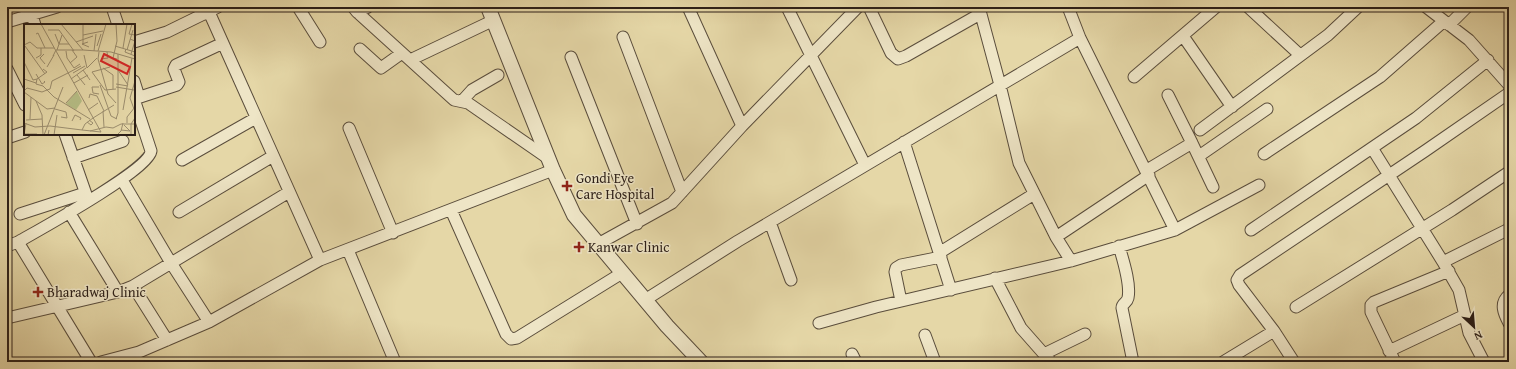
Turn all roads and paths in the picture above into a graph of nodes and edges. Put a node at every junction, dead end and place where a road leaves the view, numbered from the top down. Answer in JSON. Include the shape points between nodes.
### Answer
{"nodes":[{"id":1,"x":57,"y":7,"type":"edge"},
{"id":2,"x":112,"y":7,"type":"edge"},
{"id":3,"x":298,"y":7,"type":"edge"},
{"id":4,"x":368,"y":7,"type":"edge"},
{"id":5,"x":688,"y":7,"type":"edge"},
{"id":6,"x":787,"y":7,"type":"edge"},
{"id":7,"x":858,"y":7,"type":"edge"},
{"id":8,"x":869,"y":7,"type":"edge"},
{"id":9,"x":1068,"y":7,"type":"edge"},
{"id":10,"x":1216,"y":7,"type":"edge"},
{"id":11,"x":1358,"y":7,"type":"edge"},
{"id":12,"x":1426,"y":7,"type":"edge"},
{"id":13,"x":1467,"y":7,"type":"edge"},
{"id":14,"x":355,"y":9,"type":"edge"},
{"id":15,"x":1254,"y":9,"type":"edge"},
{"id":16,"x":214,"y":10,"type":"edge"},
{"id":17,"x":979,"y":10,"type":"edge"},
{"id":18,"x":491,"y":14,"type":"edge"},
{"id":19,"x":34,"y":20,"type":"edge"},
{"id":20,"x":7,"y":22,"type":"edge"},
{"id":21,"x":1446,"y":23,"type":"junction"},
{"id":22,"x":118,"y":24,"type":"edge"},
{"id":23,"x":1183,"y":36,"type":"junction"},
{"id":24,"x":623,"y":37,"type":"dead end"},
{"id":25,"x":1080,"y":38,"type":"junction"},
{"id":26,"x":135,"y":42,"type":"edge"},
{"id":27,"x":320,"y":42,"type":"dead end"},
{"id":28,"x":223,"y":43,"type":"junction"},
{"id":29,"x":360,"y":49,"type":"dead end"},
{"id":30,"x":1300,"y":55,"type":"junction"},
{"id":31,"x":406,"y":56,"type":"junction"},
{"id":32,"x":811,"y":56,"type":"junction"},
{"id":33,"x":571,"y":58,"type":"dead end"},
{"id":34,"x":1488,"y":60,"type":"junction"},
{"id":35,"x":7,"y":69,"type":"edge"},
{"id":36,"x":498,"y":75,"type":"dead end"},
{"id":37,"x":1134,"y":77,"type":"dead end"},
{"id":38,"x":1000,"y":85,"type":"junction"},
{"id":39,"x":1509,"y":85,"type":"edge"},
{"id":40,"x":1509,"y":93,"type":"edge"},
{"id":41,"x":1168,"y":95,"type":"dead end"},
{"id":42,"x":136,"y":99,"type":"edge"},
{"id":43,"x":462,"y":101,"type":"junction"},
{"id":44,"x":24,"y":103,"type":"edge"},
{"id":45,"x":1232,"y":107,"type":"junction"},
{"id":46,"x":1267,"y":109,"type":"dead end"},
{"id":47,"x":256,"y":118,"type":"junction"},
{"id":48,"x":742,"y":126,"type":"junction"},
{"id":49,"x":350,"y":128,"type":"dead end"},
{"id":50,"x":1200,"y":130,"type":"dead end"},
{"id":51,"x":24,"y":132,"type":"edge"},
{"id":52,"x":65,"y":135,"type":"edge"},
{"id":53,"x":7,"y":138,"type":"edge"},
{"id":54,"x":123,"y":141,"type":"dead end"},
{"id":55,"x":904,"y":142,"type":"junction"},
{"id":56,"x":1192,"y":143,"type":"junction"},
{"id":57,"x":1372,"y":148,"type":"junction"},
{"id":58,"x":1264,"y":154,"type":"dead end"},
{"id":59,"x":273,"y":156,"type":"junction"},
{"id":60,"x":1199,"y":156,"type":"junction"},
{"id":61,"x":73,"y":158,"type":"junction"},
{"id":62,"x":182,"y":160,"type":"dead end"},
{"id":63,"x":551,"y":164,"type":"junction"},
{"id":64,"x":865,"y":165,"type":"junction"},
{"id":65,"x":1509,"y":172,"type":"edge"},
{"id":66,"x":1148,"y":173,"type":"junction"},
{"id":67,"x":1389,"y":175,"type":"junction"},
{"id":68,"x":122,"y":180,"type":"junction"},
{"id":69,"x":1259,"y":185,"type":"dead end"},
{"id":70,"x":1214,"y":187,"type":"dead end"},
{"id":71,"x":290,"y":192,"type":"junction"},
{"id":72,"x":682,"y":192,"type":"junction"},
{"id":73,"x":1034,"y":194,"type":"junction"},
{"id":74,"x":87,"y":197,"type":"junction"},
{"id":75,"x":451,"y":210,"type":"junction"},
{"id":76,"x":69,"y":212,"type":"junction"},
{"id":77,"x":179,"y":212,"type":"dead end"},
{"id":78,"x":20,"y":214,"type":"dead end"},
{"id":79,"x":770,"y":222,"type":"junction"},
{"id":80,"x":637,"y":224,"type":"junction"},
{"id":81,"x":1422,"y":228,"type":"junction"},
{"id":82,"x":1509,"y":229,"type":"edge"},
{"id":83,"x":1176,"y":230,"type":"junction"},
{"id":84,"x":1251,"y":230,"type":"dead end"},
{"id":85,"x":393,"y":233,"type":"junction"},
{"id":86,"x":1056,"y":237,"type":"junction"},
{"id":87,"x":18,"y":242,"type":"junction"},
{"id":88,"x":598,"y":244,"type":"junction"},
{"id":89,"x":7,"y":246,"type":"edge"},
{"id":90,"x":1119,"y":246,"type":"junction"},
{"id":91,"x":348,"y":250,"type":"junction"},
{"id":92,"x":940,"y":255,"type":"junction"},
{"id":93,"x":320,"y":260,"type":"junction"},
{"id":94,"x":1071,"y":261,"type":"junction"},
{"id":95,"x":171,"y":263,"type":"junction"},
{"id":96,"x":1446,"y":267,"type":"junction"},
{"id":97,"x":622,"y":273,"type":"junction"},
{"id":98,"x":996,"y":278,"type":"junction"},
{"id":99,"x":791,"y":280,"type":"dead end"},
{"id":100,"x":133,"y":286,"type":"junction"},
{"id":101,"x":951,"y":290,"type":"junction"},
{"id":102,"x":118,"y":292,"type":"junction"},
{"id":103,"x":1509,"y":295,"type":"edge"},
{"id":104,"x":645,"y":300,"type":"junction"},
{"id":105,"x":901,"y":301,"type":"junction"},
{"id":106,"x":56,"y":305,"type":"junction"},
{"id":107,"x":1296,"y":307,"type":"dead end"},
{"id":108,"x":1465,"y":315,"type":"junction"},
{"id":109,"x":7,"y":318,"type":"edge"},
{"id":110,"x":209,"y":322,"type":"junction"},
{"id":111,"x":819,"y":323,"type":"dead end"},
{"id":112,"x":1509,"y":323,"type":"edge"},
{"id":113,"x":1274,"y":331,"type":"junction"},
{"id":114,"x":1085,"y":334,"type":"dead end"},
{"id":115,"x":925,"y":335,"type":"dead end"},
{"id":116,"x":167,"y":340,"type":"junction"},
{"id":117,"x":1390,"y":351,"type":"junction"},
{"id":118,"x":1047,"y":358,"type":"edge"},
{"id":119,"x":91,"y":362,"type":"edge"},
{"id":120,"x":101,"y":362,"type":"edge"},
{"id":121,"x":396,"y":362,"type":"edge"},
{"id":122,"x":701,"y":362,"type":"edge"},
{"id":123,"x":935,"y":362,"type":"edge"},
{"id":124,"x":1134,"y":362,"type":"edge"},
{"id":125,"x":1223,"y":362,"type":"edge"},
{"id":126,"x":1294,"y":362,"type":"edge"},
{"id":127,"x":1394,"y":362,"type":"edge"},
{"id":128,"x":1484,"y":362,"type":"edge"}],
"edges":[{"from":1,"to":19,"type":"street"},
{"from":2,"to":22,"type":"street"},
{"from":3,"to":27,"type":"street"},
{"from":4,"to":14,"type":"street"},
{"from":5,"to":48,"type":"street"},
{"from":6,"to":32,"type":"street"},
{"from":7,"to":32,"type":"street"},
{"from":8,"to":17,"type":"street","via":[[891,53],[898,59]]},
{"from":9,"to":25,"type":"street"},
{"from":10,"to":23,"type":"street"},
{"from":11,"to":30,"type":"street","via":[[1328,35]]},
{"from":12,"to":21,"type":"street"},
{"from":13,"to":21,"type":"street"},
{"from":14,"to":31,"type":"street"},
{"from":15,"to":30,"type":"street"},
{"from":16,"to":26,"type":"street","via":[[167,32]]},
{"from":16,"to":28,"type":"street"},
{"from":17,"to":38,"type":"street"},
{"from":18,"to":31,"type":"street"},
{"from":18,"to":63,"type":"street"},
{"from":19,"to":20,"type":"street"},
{"from":21,"to":34,"type":"street","via":[[1469,40]]},
{"from":21,"to":58,"type":"street","via":[[1380,77]]},
{"from":23,"to":37,"type":"street"},
{"from":23,"to":45,"type":"street"},
{"from":24,"to":72,"type":"street"},
{"from":25,"to":38,"type":"street"},
{"from":25,"to":66,"type":"street"},
{"from":28,"to":42,"type":"street","via":[[176,65],[174,68],[179,82],[177,85]]},
{"from":28,"to":47,"type":"street"},
{"from":29,"to":31,"type":"street","via":[[381,68]]},
{"from":30,"to":45,"type":"street"},
{"from":31,"to":43,"type":"street","via":[[454,100]]},
{"from":32,"to":48,"type":"street"},
{"from":32,"to":64,"type":"street"},
{"from":33,"to":80,"type":"street"},
{"from":34,"to":39,"type":"street"},
{"from":34,"to":57,"type":"street","via":[[1416,118]]},
{"from":35,"to":44,"type":"street"},
{"from":36,"to":43,"type":"street","via":[[472,90]]},
{"from":38,"to":55,"type":"street"},
{"from":38,"to":73,"type":"street","via":[[1019,163]]},
{"from":40,"to":67,"type":"street"},
{"from":41,"to":56,"type":"street"},
{"from":42,"to":68,"type":"street","via":[[151,155]]},
{"from":43,"to":63,"type":"street"},
{"from":45,"to":50,"type":"street"},
{"from":46,"to":60,"type":"street"},
{"from":47,"to":59,"type":"street"},
{"from":47,"to":62,"type":"street"},
{"from":48,"to":72,"type":"street"},
{"from":49,"to":85,"type":"street"},
{"from":51,"to":53,"type":"street"},
{"from":52,"to":61,"type":"street"},
{"from":54,"to":61,"type":"street"},
{"from":55,"to":64,"type":"street"},
{"from":55,"to":92,"type":"street"},
{"from":56,"to":60,"type":"street"},
{"from":56,"to":66,"type":"street"},
{"from":57,"to":67,"type":"street"},
{"from":57,"to":84,"type":"street"},
{"from":59,"to":71,"type":"street"},
{"from":59,"to":77,"type":"street"},
{"from":60,"to":70,"type":"street"},
{"from":61,"to":74,"type":"street"},
{"from":63,"to":75,"type":"street"},
{"from":63,"to":88,"type":"street","via":[[574,215]]},
{"from":64,"to":79,"type":"street"},
{"from":65,"to":81,"type":"street"},
{"from":66,"to":83,"type":"street"},
{"from":66,"to":86,"type":"street"},
{"from":67,"to":81,"type":"street"},
{"from":67,"to":113,"type":"street","via":[[1240,275],[1237,280],[1239,285]]},
{"from":68,"to":74,"type":"street"},
{"from":68,"to":95,"type":"street"},
{"from":69,"to":83,"type":"street"},
{"from":71,"to":93,"type":"street"},
{"from":71,"to":95,"type":"street"},
{"from":72,"to":80,"type":"street","via":[[669,206]]},
{"from":73,"to":86,"type":"street"},
{"from":73,"to":92,"type":"street"},
{"from":74,"to":76,"type":"street"},
{"from":74,"to":78,"type":"street"},
{"from":75,"to":85,"type":"street"},
{"from":75,"to":97,"type":"street","via":[[510,339],[517,338]]},
{"from":76,"to":87,"type":"street"},
{"from":76,"to":102,"type":"street"},
{"from":79,"to":99,"type":"street"},
{"from":79,"to":104,"type":"street"},
{"from":80,"to":88,"type":"street"},
{"from":81,"to":96,"type":"street"},
{"from":81,"to":107,"type":"street"},
{"from":82,"to":96,"type":"street"},
{"from":83,"to":90,"type":"street"},
{"from":85,"to":91,"type":"street"},
{"from":86,"to":94,"type":"street"},
{"from":87,"to":89,"type":"street"},
{"from":87,"to":106,"type":"street"},
{"from":88,"to":97,"type":"street"},
{"from":90,"to":94,"type":"street"},
{"from":90,"to":124,"type":"street","via":[[1128,296],[1122,308]]},
{"from":91,"to":93,"type":"street"},
{"from":91,"to":121,"type":"street"},
{"from":92,"to":101,"type":"street"},
{"from":92,"to":105,"type":"street","via":[[896,268]]},
{"from":93,"to":110,"type":"street"},
{"from":94,"to":98,"type":"street"},
{"from":95,"to":100,"type":"street"},
{"from":95,"to":110,"type":"street"},
{"from":96,"to":108,"type":"street","via":[[1459,290]]},
{"from":96,"to":117,"type":"street","via":[[1371,305],[1371,312]]},
{"from":97,"to":104,"type":"street"},
{"from":98,"to":101,"type":"street"},
{"from":98,"to":118,"type":"street","via":[[1021,328]]},
{"from":100,"to":102,"type":"street"},
{"from":100,"to":116,"type":"street"},
{"from":101,"to":105,"type":"street"},
{"from":102,"to":106,"type":"street"},
{"from":103,"to":112,"type":"street","via":[[1503,308]]},
{"from":104,"to":122,"type":"street"},
{"from":105,"to":111,"type":"street"},
{"from":106,"to":109,"type":"street"},
{"from":106,"to":119,"type":"street"},
{"from":108,"to":117,"type":"street"},
{"from":108,"to":128,"type":"street","via":[[1469,333]]},
{"from":110,"to":116,"type":"street"},
{"from":113,"to":125,"type":"street"},
{"from":113,"to":126,"type":"street"},
{"from":114,"to":118,"type":"street"},
{"from":115,"to":123,"type":"street"},
{"from":116,"to":120,"type":"street","via":[[139,352]]},
{"from":117,"to":127,"type":"street"}]}
